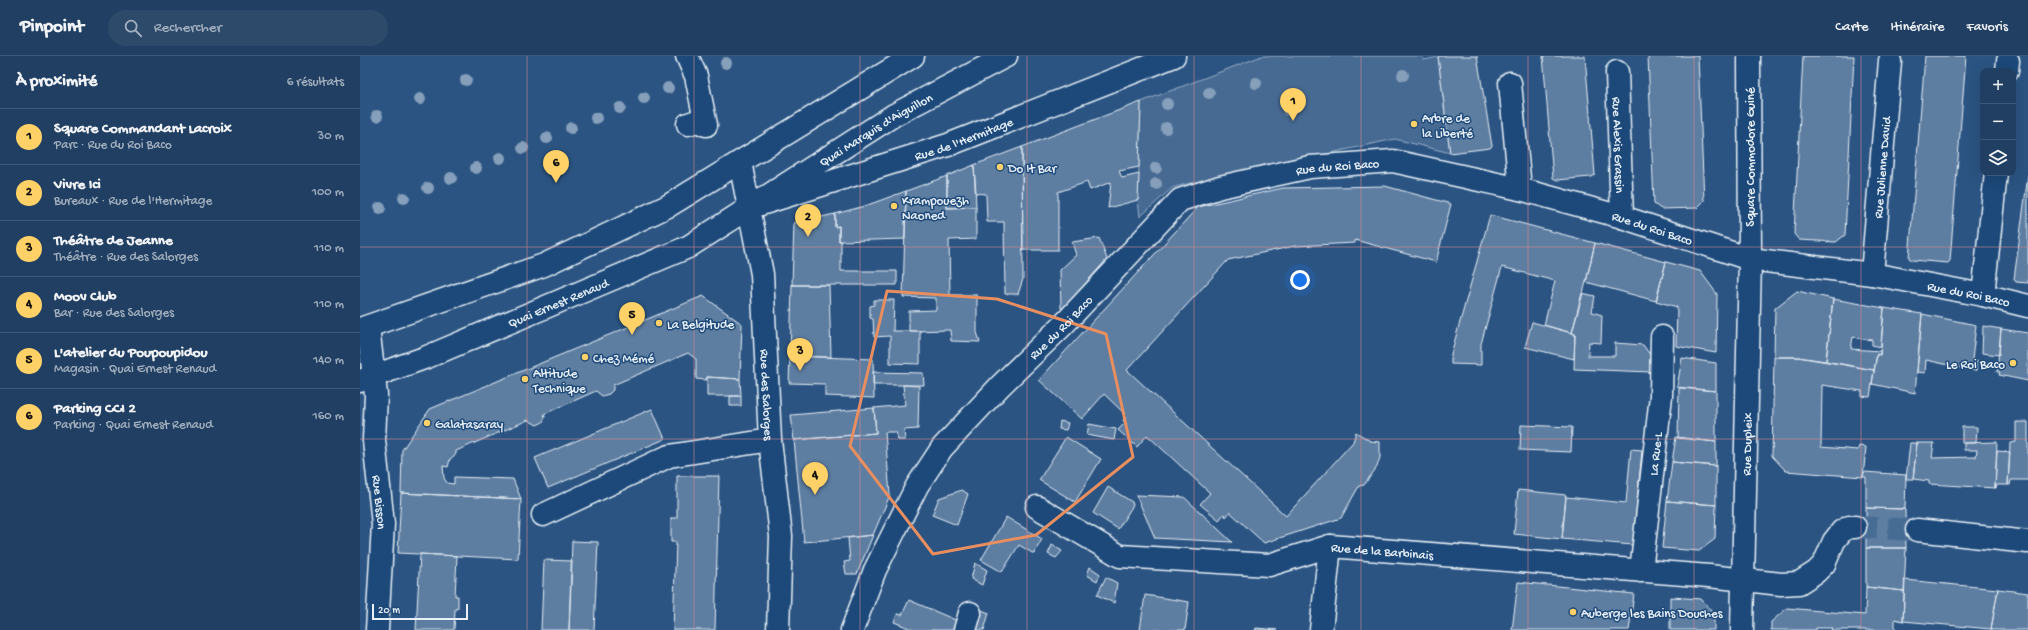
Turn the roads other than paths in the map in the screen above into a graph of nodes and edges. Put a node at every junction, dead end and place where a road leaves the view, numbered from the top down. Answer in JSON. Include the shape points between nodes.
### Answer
{"nodes":[{"id":1,"x":687,"y":56,"type":"edge"},
{"id":2,"x":913,"y":56,"type":"edge"},
{"id":3,"x":1006,"y":56,"type":"edge"},
{"id":4,"x":1174,"y":56,"type":"edge"},
{"id":5,"x":1749,"y":56,"type":"edge"},
{"id":6,"x":1890,"y":61,"type":"dead end"},
{"id":7,"x":1617,"y":72,"type":"dead end"},
{"id":8,"x":1510,"y":83,"type":"dead end"},
{"id":9,"x":688,"y":124,"type":"dead end"},
{"id":10,"x":740,"y":162,"type":"junction"},
{"id":11,"x":1996,"y":176,"type":"edge"},
{"id":12,"x":1520,"y":189,"type":"junction"},
{"id":13,"x":749,"y":208,"type":"junction"},
{"id":14,"x":1622,"y":217,"type":"junction"},
{"id":15,"x":1750,"y":259,"type":"junction"},
{"id":16,"x":1872,"y":274,"type":"junction"},
{"id":17,"x":1983,"y":295,"type":"junction"},
{"id":18,"x":2028,"y":306,"type":"edge"},
{"id":19,"x":364,"y":328,"type":"edge"},
{"id":20,"x":1662,"y":337,"type":"dead end"},
{"id":21,"x":367,"y":378,"type":"edge"},
{"id":22,"x":770,"y":440,"type":"junction"},
{"id":23,"x":1037,"y":507,"type":"dead end"},
{"id":24,"x":543,"y":515,"type":"dead end"},
{"id":25,"x":1855,"y":527,"type":"tunnel mouth"},
{"id":26,"x":1917,"y":530,"type":"tunnel mouth"},
{"id":27,"x":2028,"y":542,"type":"edge"},
{"id":28,"x":1330,"y":546,"type":"junction"},
{"id":29,"x":1641,"y":571,"type":"junction"},
{"id":30,"x":1743,"y":582,"type":"junction"},
{"id":31,"x":377,"y":630,"type":"edge"},
{"id":32,"x":778,"y":630,"type":"edge"},
{"id":33,"x":852,"y":630,"type":"edge"},
{"id":34,"x":1320,"y":630,"type":"edge"},
{"id":35,"x":1742,"y":630,"type":"edge"}],
"edges":[{"from":1,"to":9,"type":"street","via":[[696,76],[706,125],[697,121]]},
{"from":2,"to":10,"type":"street"},
{"from":3,"to":13,"type":"street","name":"Quai Marquis d'Aiguillon","via":[[894,115]]},
{"from":4,"to":13,"type":"street","name":"Rue de l'Hermitage","via":[[948,145]]},
{"from":5,"to":15,"type":"street","name":"Square Commodore Guiné"},
{"from":6,"to":16,"type":"street","name":"Rue Julienne David"},
{"from":7,"to":14,"type":"street","name":"Rue Alexis Grassin"},
{"from":8,"to":12,"type":"street"},
{"from":10,"to":13,"type":"street","name":"Rue des Salorges"},
{"from":10,"to":19,"type":"street","via":[[668,206],[544,265]]},
{"from":11,"to":17,"type":"street"},
{"from":12,"to":14,"type":"street","name":"Rue du Roi Baco"},
{"from":12,"to":33,"type":"street","name":"Rue du Roi Baco","via":[[1393,161],[1310,167],[1220,187],[1180,200],[1064,324],[1000,386],[942,448],[913,493],[875,570]]},
{"from":13,"to":21,"type":"street","name":"Quai Ernest Renaud","via":[[688,247],[427,357]]},
{"from":13,"to":22,"type":"street","name":"Rue des Salorges","via":[[762,274]]},
{"from":14,"to":15,"type":"street","name":"Rue du Roi Baco"},
{"from":15,"to":16,"type":"street","name":"Rue du Roi Baco"},
{"from":15,"to":30,"type":"street","name":"Rue Dupleix"},
{"from":16,"to":17,"type":"street","name":"Rue du Roi Baco"},
{"from":17,"to":18,"type":"street","name":"Rue du Roi Baco"},
{"from":19,"to":21,"type":"street","name":"Rue Bisson"},
{"from":20,"to":29,"type":"street","name":"La Rue-L","via":[[1661,396]]},
{"from":21,"to":31,"type":"street","name":"Rue Bisson","via":[[376,395],[374,440],[383,524]]},
{"from":22,"to":24,"type":"street","via":[[669,456]]},
{"from":22,"to":32,"type":"street","name":"Rue des Salorges","via":[[781,536]]},
{"from":23,"to":28,"type":"street","name":"Rue de la Barbinais","via":[[1120,556],[1269,565]]},
{"from":25,"to":30,"type":"street","name":"Rue de la Barbinais","via":[[1842,531],[1834,541],[1824,564],[1799,583]]},
{"from":26,"to":27,"type":"street"},
{"from":28,"to":29,"type":"street","name":"Rue de la Barbinais"},
{"from":28,"to":34,"type":"street"},
{"from":29,"to":30,"type":"street","name":"Rue de la Barbinais","via":[[1725,578]]},
{"from":30,"to":35,"type":"street","name":"Rue Dupleix"}]}
